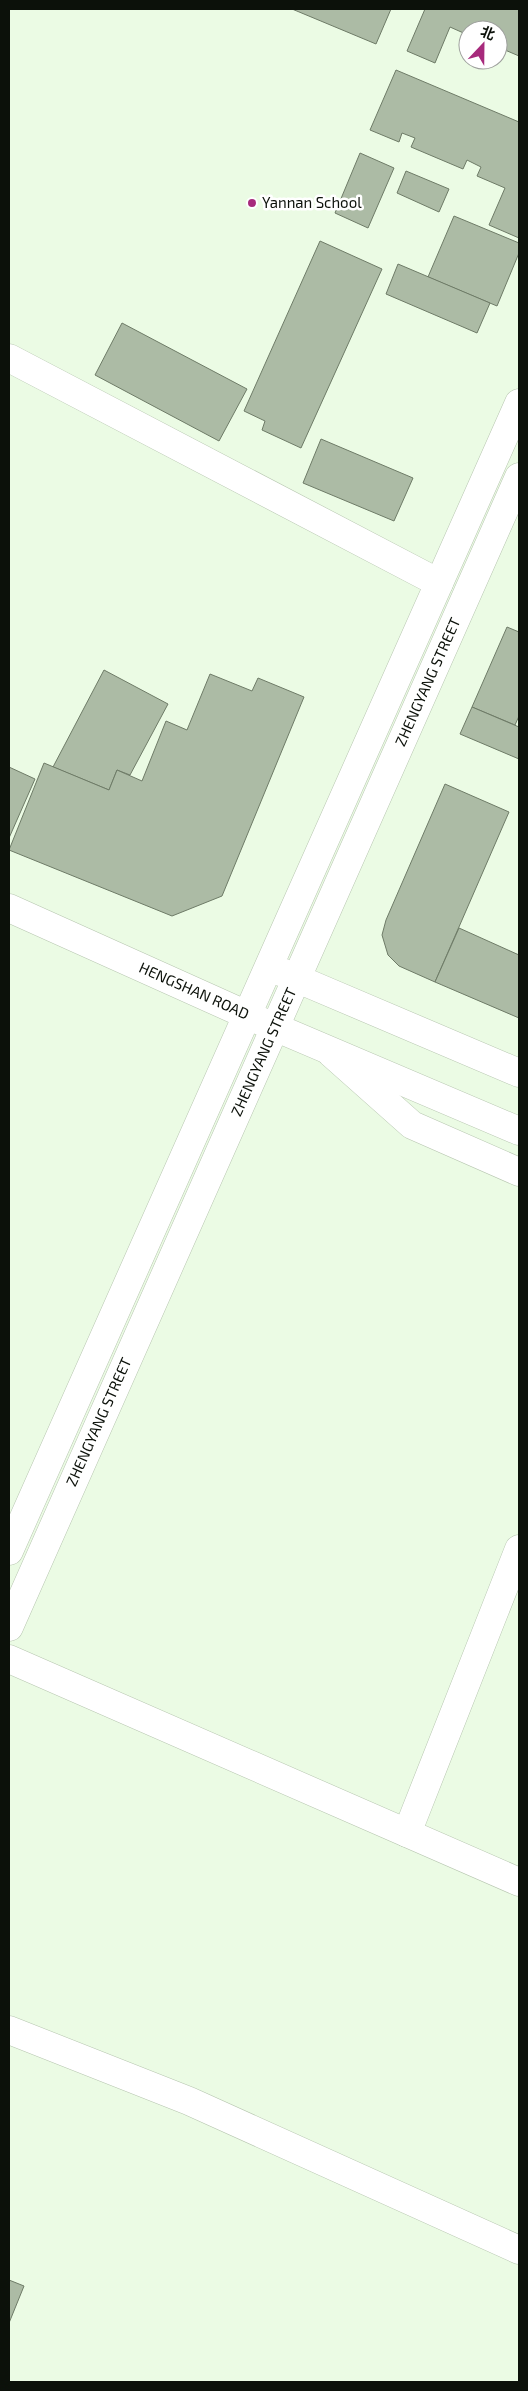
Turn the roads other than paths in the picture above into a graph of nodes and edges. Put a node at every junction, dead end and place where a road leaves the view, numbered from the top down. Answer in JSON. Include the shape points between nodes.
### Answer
{"nodes":[{"id":1,"x":9,"y":358,"type":"edge"},
{"id":2,"x":519,"y":403,"type":"edge"},
{"id":3,"x":519,"y":477,"type":"edge"},
{"id":4,"x":439,"y":583,"type":"junction"},
{"id":5,"x":9,"y":908,"type":"edge"},
{"id":6,"x":269,"y":966,"type":"junction"},
{"id":7,"x":296,"y":978,"type":"junction"},
{"id":8,"x":247,"y":1015,"type":"junction"},
{"id":9,"x":275,"y":1027,"type":"junction"},
{"id":10,"x":326,"y":1049,"type":"junction"},
{"id":11,"x":519,"y":1073,"type":"edge"},
{"id":12,"x":519,"y":1131,"type":"edge"},
{"id":13,"x":519,"y":1172,"type":"edge"},
{"id":14,"x":519,"y":1549,"type":"edge"},
{"id":15,"x":9,"y":1551,"type":"edge"},
{"id":16,"x":9,"y":1627,"type":"edge"},
{"id":17,"x":9,"y":1660,"type":"edge"},
{"id":18,"x":407,"y":1833,"type":"junction"},
{"id":19,"x":519,"y":1882,"type":"edge"},
{"id":20,"x":9,"y":2030,"type":"edge"},
{"id":21,"x":519,"y":2250,"type":"edge"}],
"edges":[{"from":1,"to":4,"type":"main road"},
{"from":2,"to":4,"type":"main road","name":"ZHENGYANG STREET"},
{"from":3,"to":7,"type":"main road","name":"ZHENGYANG STREET"},
{"from":4,"to":6,"type":"main road","name":"ZHENGYANG STREET"},
{"from":5,"to":8,"type":"main road","name":"HENGSHAN ROAD"},
{"from":6,"to":7,"type":"main road"},
{"from":6,"to":8,"type":"main road","name":"ZHENGYANG STREET"},
{"from":7,"to":9,"type":"main road","name":"ZHENGYANG STREET"},
{"from":7,"to":11,"type":"main road"},
{"from":8,"to":9,"type":"main road","name":"HENGSHAN ROAD"},
{"from":8,"to":15,"type":"main road","name":"ZHENGYANG STREET"},
{"from":9,"to":10,"type":"main road","name":"HENGSHAN ROAD"},
{"from":9,"to":16,"type":"main road","name":"ZHENGYANG STREET"},
{"from":10,"to":12,"type":"main road","name":"HENGSHAN ROAD"},
{"from":10,"to":13,"type":"main road","via":[[412,1125]]},
{"from":14,"to":18,"type":"main road"},
{"from":17,"to":18,"type":"main road"},
{"from":18,"to":19,"type":"main road"},
{"from":20,"to":21,"type":"main road","via":[[189,2101]]}]}
